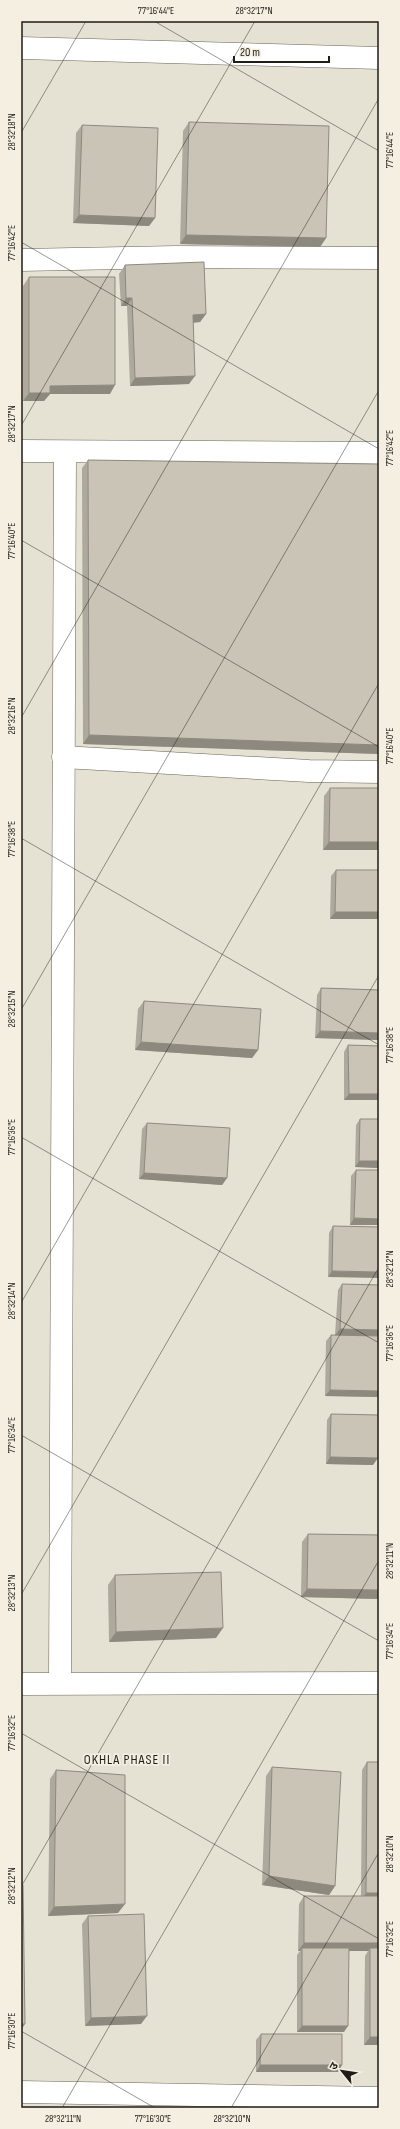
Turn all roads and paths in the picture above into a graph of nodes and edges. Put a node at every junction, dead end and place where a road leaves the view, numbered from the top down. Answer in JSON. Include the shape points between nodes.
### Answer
{"nodes":[{"id":1,"x":21,"y":48,"type":"edge"},
{"id":2,"x":379,"y":58,"type":"edge"},
{"id":3,"x":379,"y":258,"type":"edge"},
{"id":4,"x":21,"y":260,"type":"edge"},
{"id":5,"x":21,"y":451,"type":"edge"},
{"id":6,"x":65,"y":452,"type":"junction"},
{"id":7,"x":379,"y":453,"type":"edge"},
{"id":8,"x":63,"y":757,"type":"junction"},
{"id":9,"x":379,"y":772,"type":"edge"},
{"id":10,"x":60,"y":1683,"type":"junction"},
{"id":11,"x":379,"y":1683,"type":"edge"},
{"id":12,"x":21,"y":1684,"type":"edge"},
{"id":13,"x":21,"y":2092,"type":"edge"},
{"id":14,"x":379,"y":2098,"type":"edge"}],
"edges":[{"from":1,"to":2,"type":"street"},
{"from":3,"to":4,"type":"street","via":[[176,257]]},
{"from":5,"to":6,"type":"street"},
{"from":6,"to":7,"type":"street"},
{"from":6,"to":8,"type":"street"},
{"from":8,"to":9,"type":"street","via":[[309,772]]},
{"from":8,"to":10,"type":"street"},
{"from":10,"to":11,"type":"street"},
{"from":10,"to":12,"type":"street"},
{"from":13,"to":14,"type":"street"}]}
